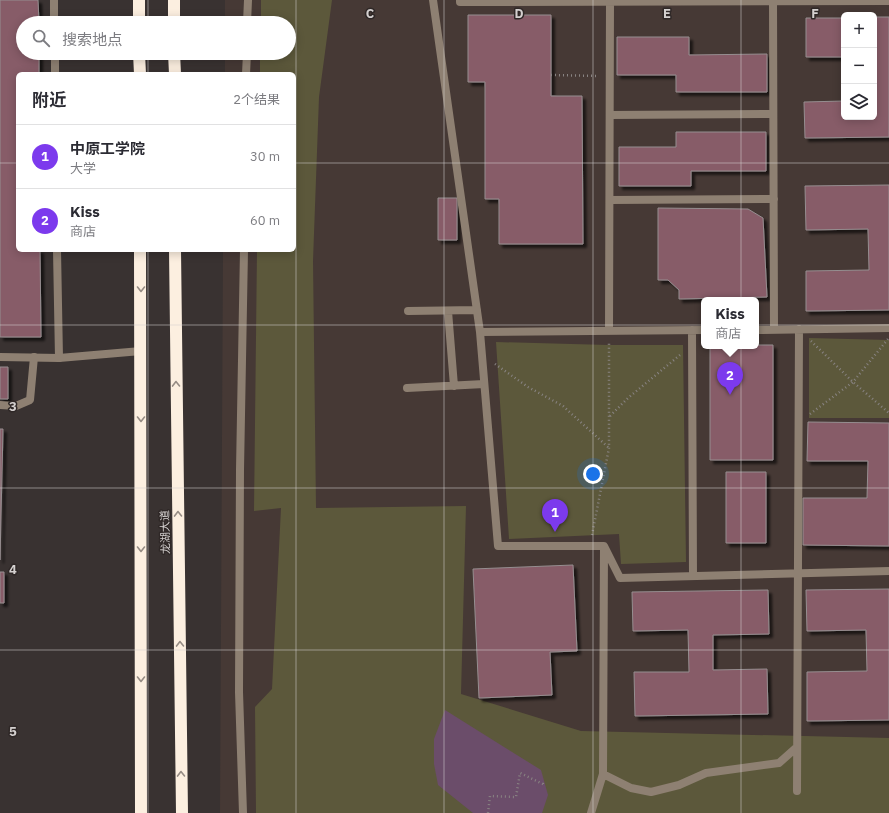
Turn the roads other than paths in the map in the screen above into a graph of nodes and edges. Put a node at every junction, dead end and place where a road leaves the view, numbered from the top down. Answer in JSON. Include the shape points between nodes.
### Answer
{"nodes":[{"id":1,"x":54,"y":0,"type":"edge"},
{"id":2,"x":139,"y":0,"type":"edge"},
{"id":3,"x":174,"y":0,"type":"edge"},
{"id":4,"x":248,"y":0,"type":"edge"},
{"id":5,"x":432,"y":0,"type":"edge"},
{"id":6,"x":460,"y":0,"type":"edge"},
{"id":7,"x":773,"y":1,"type":"edge"},
{"id":8,"x":889,"y":1,"type":"edge"},
{"id":9,"x":610,"y":2,"type":"junction"},
{"id":10,"x":54,"y":16,"type":"edge"},
{"id":11,"x":139,"y":16,"type":"edge"},
{"id":12,"x":174,"y":16,"type":"edge"},
{"id":13,"x":247,"y":16,"type":"edge"},
{"id":14,"x":55,"y":60,"type":"edge"},
{"id":15,"x":139,"y":60,"type":"edge"},
{"id":16,"x":174,"y":60,"type":"edge"},
{"id":17,"x":247,"y":60,"type":"edge"},
{"id":18,"x":55,"y":72,"type":"edge"},
{"id":19,"x":140,"y":72,"type":"edge"},
{"id":20,"x":174,"y":72,"type":"edge"},
{"id":21,"x":246,"y":72,"type":"edge"},
{"id":22,"x":773,"y":114,"type":"junction"},
{"id":23,"x":610,"y":115,"type":"junction"},
{"id":24,"x":610,"y":200,"type":"junction"},
{"id":25,"x":774,"y":200,"type":"junction"},
{"id":26,"x":58,"y":252,"type":"edge"},
{"id":27,"x":140,"y":252,"type":"edge"},
{"id":28,"x":175,"y":252,"type":"edge"},
{"id":29,"x":244,"y":252,"type":"edge"},
{"id":30,"x":448,"y":310,"type":"junction"},
{"id":31,"x":477,"y":310,"type":"junction"},
{"id":32,"x":408,"y":311,"type":"dead end"},
{"id":33,"x":889,"y":328,"type":"edge"},
{"id":34,"x":799,"y":329,"type":"junction"},
{"id":35,"x":692,"y":330,"type":"junction"},
{"id":36,"x":701,"y":330,"type":"edge"},
{"id":37,"x":759,"y":330,"type":"edge"},
{"id":38,"x":774,"y":330,"type":"junction"},
{"id":39,"x":609,"y":331,"type":"junction"},
{"id":40,"x":480,"y":332,"type":"junction"},
{"id":41,"x":141,"y":351,"type":"junction"},
{"id":42,"x":0,"y":357,"type":"edge"},
{"id":43,"x":34,"y":357,"type":"junction"},
{"id":44,"x":59,"y":358,"type":"junction"},
{"id":45,"x":484,"y":384,"type":"junction"},
{"id":46,"x":454,"y":386,"type":"junction"},
{"id":47,"x":407,"y":388,"type":"dead end"},
{"id":48,"x":0,"y":406,"type":"edge"},
{"id":49,"x":604,"y":546,"type":"junction"},
{"id":50,"x":889,"y":572,"type":"edge"},
{"id":51,"x":798,"y":574,"type":"junction"},
{"id":52,"x":693,"y":576,"type":"junction"},
{"id":53,"x":797,"y":747,"type":"junction"},
{"id":54,"x":604,"y":774,"type":"junction"},
{"id":55,"x":797,"y":791,"type":"dead end"},
{"id":56,"x":141,"y":813,"type":"edge"},
{"id":57,"x":182,"y":813,"type":"edge"},
{"id":58,"x":243,"y":813,"type":"edge"},
{"id":59,"x":591,"y":813,"type":"edge"}],
"edges":[{"from":1,"to":10,"type":"street"},
{"from":2,"to":11,"type":"highway"},
{"from":3,"to":12,"type":"highway"},
{"from":4,"to":13,"type":"street"},
{"from":5,"to":31,"type":"street"},
{"from":6,"to":9,"type":"street"},
{"from":7,"to":8,"type":"street"},
{"from":7,"to":9,"type":"street"},
{"from":7,"to":22,"type":"street"},
{"from":9,"to":23,"type":"street"},
{"from":14,"to":18,"type":"street"},
{"from":15,"to":19,"type":"highway"},
{"from":16,"to":20,"type":"highway"},
{"from":17,"to":21,"type":"street"},
{"from":22,"to":23,"type":"street"},
{"from":22,"to":25,"type":"street"},
{"from":23,"to":24,"type":"street"},
{"from":24,"to":25,"type":"street"},
{"from":24,"to":39,"type":"street"},
{"from":25,"to":38,"type":"street"},
{"from":26,"to":44,"type":"street"},
{"from":27,"to":41,"type":"highway","one_way":true},
{"from":57,"to":28,"type":"highway","name":"龙湖大道","one_way":true},
{"from":29,"to":58,"type":"street","via":[[239,684]]},
{"from":30,"to":31,"type":"street"},
{"from":30,"to":32,"type":"street"},
{"from":30,"to":46,"type":"street"},
{"from":31,"to":40,"type":"street"},
{"from":33,"to":34,"type":"street"},
{"from":34,"to":38,"type":"street"},
{"from":34,"to":51,"type":"street"},
{"from":35,"to":36,"type":"street"},
{"from":35,"to":39,"type":"street"},
{"from":35,"to":52,"type":"street"},
{"from":37,"to":38,"type":"street"},
{"from":39,"to":40,"type":"street"},
{"from":40,"to":45,"type":"street"},
{"from":41,"to":44,"type":"street"},
{"from":41,"to":56,"type":"highway","one_way":true},
{"from":42,"to":43,"type":"street"},
{"from":43,"to":44,"type":"street"},
{"from":43,"to":48,"type":"street","via":[[30,400],[16,406]]},
{"from":45,"to":46,"type":"street"},
{"from":45,"to":49,"type":"street","via":[[498,546]]},
{"from":46,"to":47,"type":"street"},
{"from":49,"to":52,"type":"street","via":[[620,578]]},
{"from":49,"to":54,"type":"street"},
{"from":50,"to":51,"type":"street"},
{"from":51,"to":52,"type":"street"},
{"from":51,"to":53,"type":"street"},
{"from":53,"to":54,"type":"street","via":[[779,762],[706,773],[679,785],[651,792],[631,788]]},
{"from":53,"to":55,"type":"street"},
{"from":54,"to":59,"type":"street"}]}
